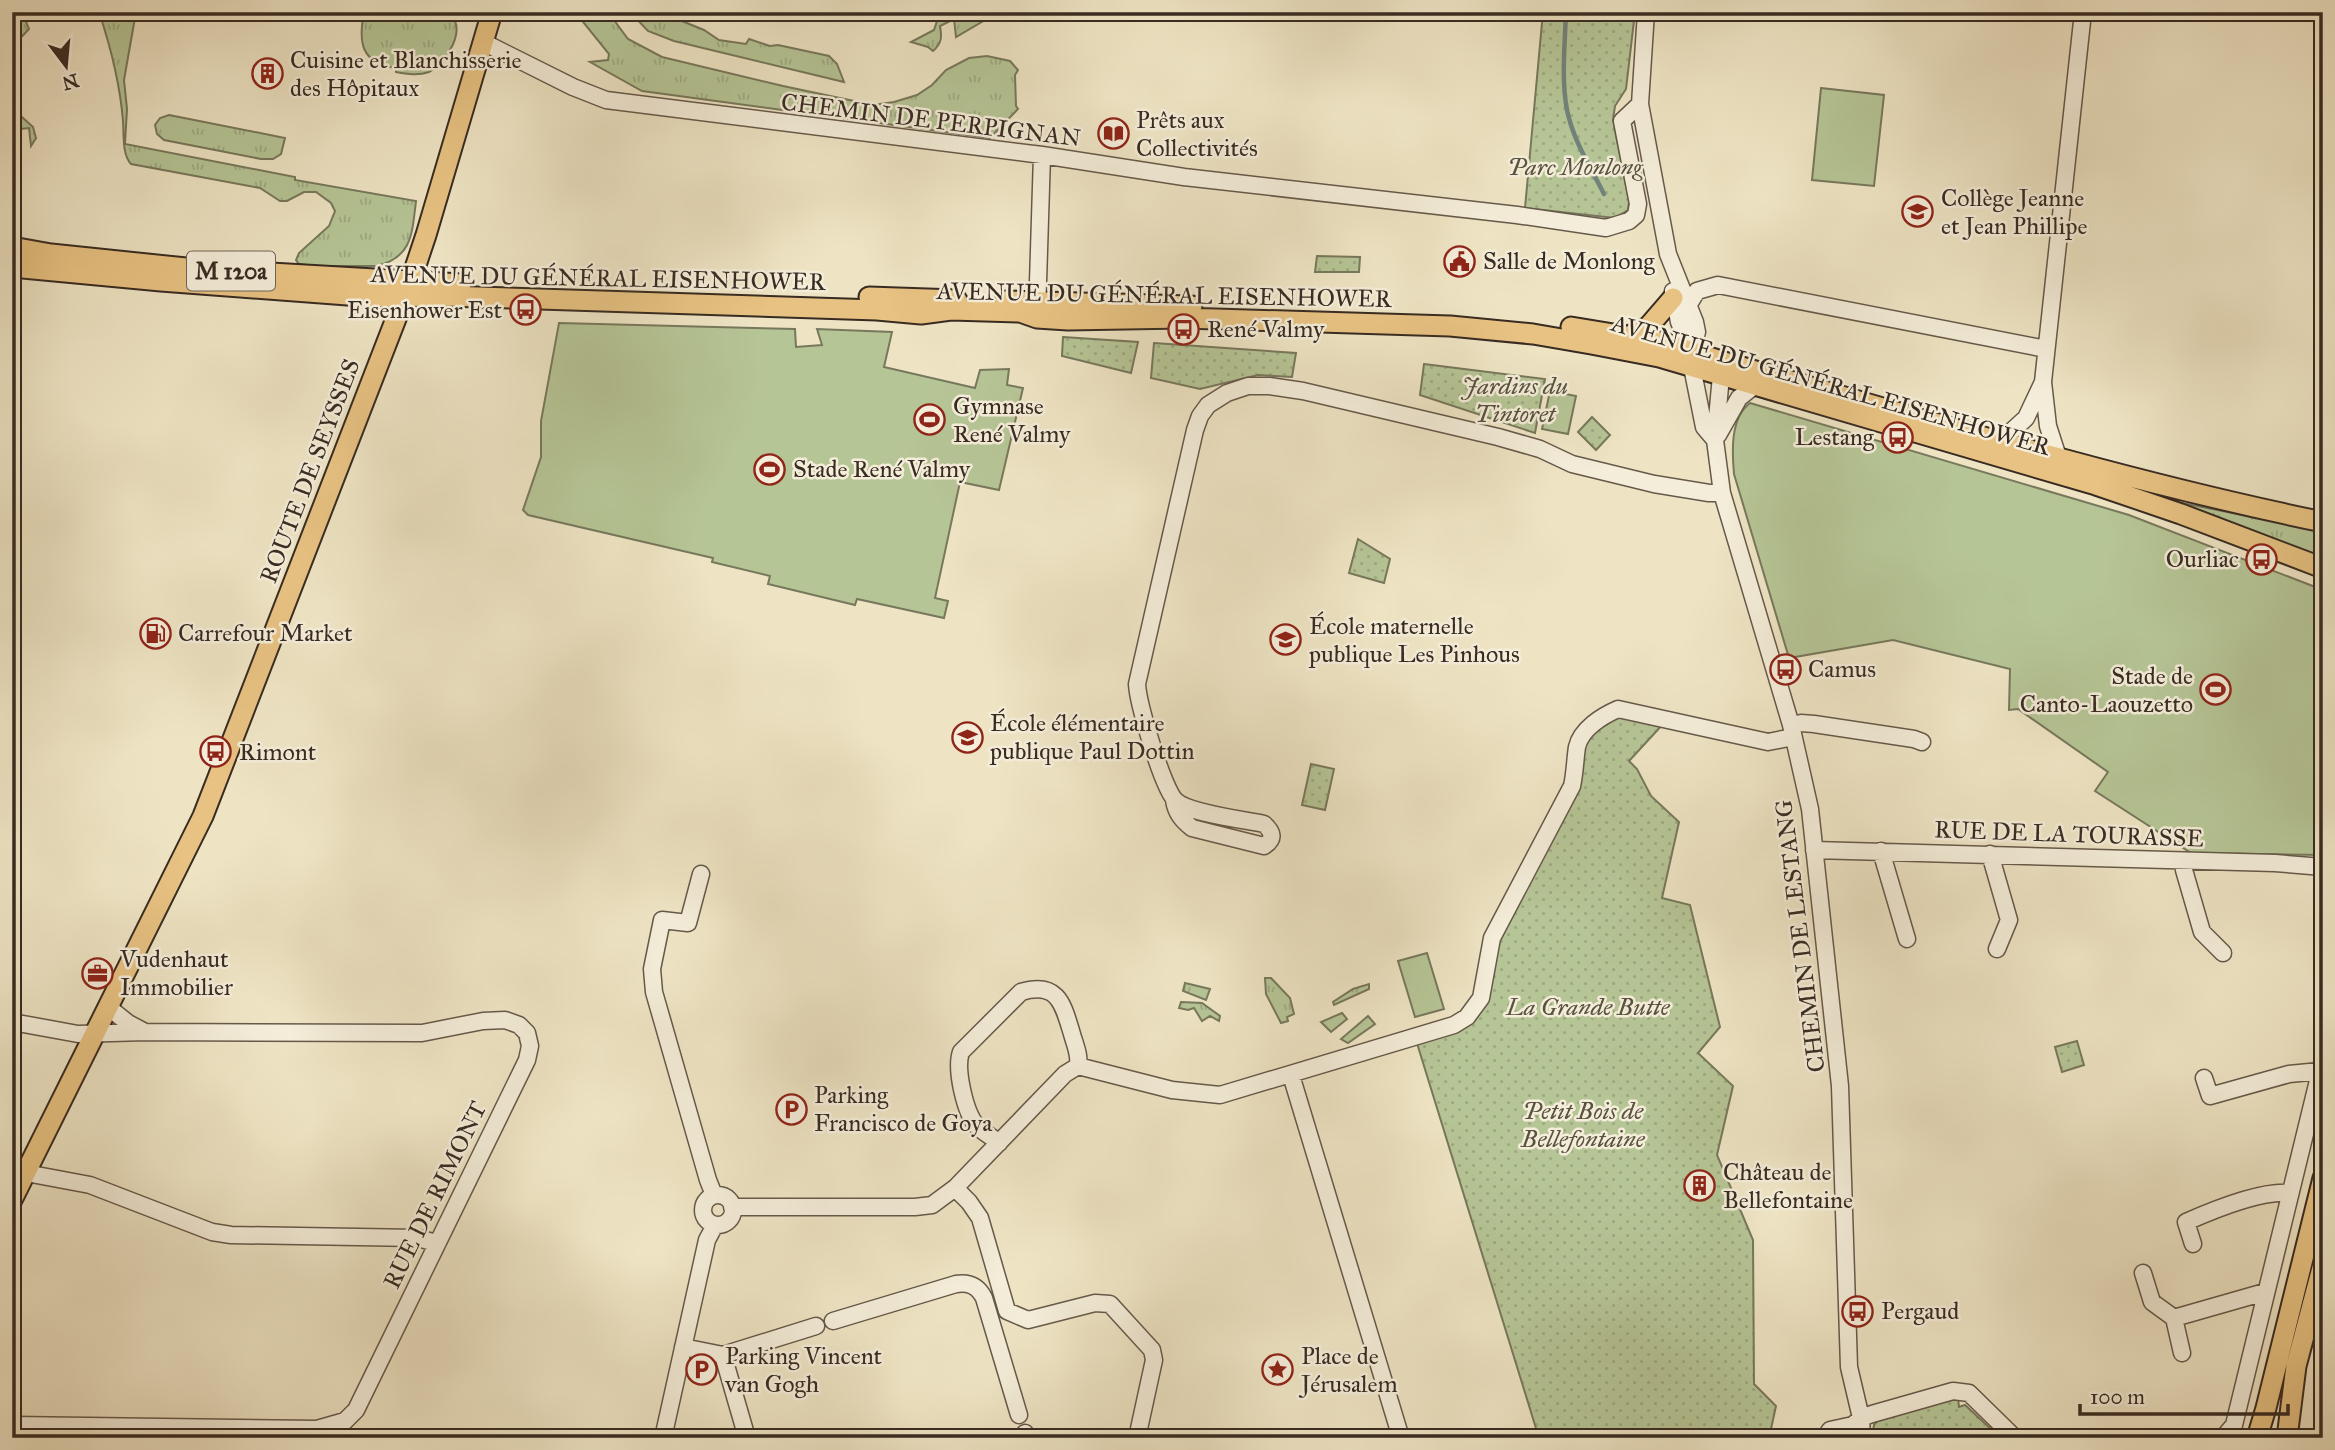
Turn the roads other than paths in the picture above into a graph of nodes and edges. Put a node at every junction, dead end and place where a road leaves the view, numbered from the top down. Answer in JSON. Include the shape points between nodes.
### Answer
{"nodes":[{"id":1,"x":492,"y":12,"type":"edge"},
{"id":2,"x":1646,"y":12,"type":"edge"},
{"id":3,"x":2083,"y":12,"type":"edge"},
{"id":4,"x":483,"y":42,"type":"junction"},
{"id":5,"x":1640,"y":104,"type":"junction"},
{"id":6,"x":1042,"y":155,"type":"junction"},
{"id":7,"x":12,"y":247,"type":"edge"},
{"id":8,"x":12,"y":267,"type":"edge"},
{"id":9,"x":408,"y":288,"type":"junction"},
{"id":10,"x":1681,"y":301,"type":"junction"},
{"id":11,"x":1037,"y":310,"type":"junction"},
{"id":12,"x":1629,"y":336,"type":"junction"},
{"id":13,"x":2046,"y":349,"type":"junction"},
{"id":14,"x":1692,"y":359,"type":"junction"},
{"id":15,"x":1720,"y":368,"type":"junction"},
{"id":16,"x":2043,"y":382,"type":"junction"},
{"id":17,"x":1754,"y":386,"type":"junction"},
{"id":18,"x":1715,"y":440,"type":"junction"},
{"id":19,"x":2002,"y":440,"type":"junction"},
{"id":20,"x":2058,"y":457,"type":"junction"},
{"id":21,"x":1722,"y":493,"type":"junction"},
{"id":22,"x":2323,"y":522,"type":"edge"},
{"id":23,"x":2323,"y":568,"type":"edge"},
{"id":24,"x":1792,"y":731,"type":"junction"},
{"id":25,"x":1922,"y":742,"type":"dead end"},
{"id":26,"x":1174,"y":800,"type":"junction"},
{"id":27,"x":1814,"y":850,"type":"junction"},
{"id":28,"x":1881,"y":851,"type":"junction"},
{"id":29,"x":1990,"y":854,"type":"junction"},
{"id":30,"x":2184,"y":861,"type":"junction"},
{"id":31,"x":2323,"y":867,"type":"edge"},
{"id":32,"x":701,"y":874,"type":"dead end"},
{"id":33,"x":1907,"y":939,"type":"dead end"},
{"id":34,"x":1997,"y":949,"type":"dead end"},
{"id":35,"x":2223,"y":954,"type":"dead end"},
{"id":36,"x":108,"y":1007,"type":"junction"},
{"id":37,"x":12,"y":1022,"type":"edge"},
{"id":38,"x":145,"y":1032,"type":"junction"},
{"id":39,"x":94,"y":1034,"type":"junction"},
{"id":40,"x":2322,"y":1065,"type":"edge"},
{"id":41,"x":1078,"y":1066,"type":"junction"},
{"id":42,"x":1291,"y":1075,"type":"junction"},
{"id":43,"x":2204,"y":1077,"type":"dead end"},
{"id":44,"x":999,"y":1143,"type":"junction"},
{"id":45,"x":26,"y":1173,"type":"junction"},
{"id":46,"x":2323,"y":1178,"type":"edge"},
{"id":47,"x":955,"y":1188,"type":"junction"},
{"id":48,"x":2290,"y":1193,"type":"junction"},
{"id":49,"x":714,"y":1195,"type":"junction"},
{"id":50,"x":12,"y":1200,"type":"edge"},
{"id":51,"x":732,"y":1207,"type":"junction"},
{"id":52,"x":715,"y":1225,"type":"junction"},
{"id":53,"x":436,"y":1243,"type":"junction"},
{"id":54,"x":2193,"y":1244,"type":"dead end"},
{"id":55,"x":2323,"y":1264,"type":"edge"},
{"id":56,"x":2143,"y":1273,"type":"dead end"},
{"id":57,"x":2265,"y":1292,"type":"junction"},
{"id":58,"x":2175,"y":1318,"type":"junction"},
{"id":59,"x":833,"y":1321,"type":"dead end"},
{"id":60,"x":816,"y":1326,"type":"dead end"},
{"id":61,"x":683,"y":1347,"type":"junction"},
{"id":62,"x":2182,"y":1353,"type":"dead end"},
{"id":63,"x":723,"y":1355,"type":"junction"},
{"id":64,"x":1019,"y":1415,"type":"dead end"},
{"id":65,"x":1861,"y":1418,"type":"junction"},
{"id":66,"x":12,"y":1425,"type":"edge"},
{"id":67,"x":663,"y":1438,"type":"edge"},
{"id":68,"x":747,"y":1438,"type":"edge"},
{"id":69,"x":1137,"y":1438,"type":"edge"},
{"id":70,"x":1401,"y":1438,"type":"edge"},
{"id":71,"x":1825,"y":1438,"type":"edge"},
{"id":72,"x":1862,"y":1438,"type":"edge"},
{"id":73,"x":2015,"y":1438,"type":"edge"},
{"id":74,"x":2222,"y":1438,"type":"edge"},
{"id":75,"x":2257,"y":1438,"type":"edge"},
{"id":76,"x":2287,"y":1438,"type":"edge"}],
"edges":[{"from":1,"to":4,"type":"main road","name":"ROUTE DE SEYSSES"},
{"from":2,"to":5,"type":"street","name":"CHEMIN DE LESTANG"},
{"from":3,"to":13,"type":"street"},
{"from":4,"to":6,"type":"street","name":"CHEMIN DE PERPIGNAN","via":[[606,100]]},
{"from":4,"to":9,"type":"main road","name":"ROUTE DE SEYSSES"},
{"from":5,"to":6,"type":"street","name":"CHEMIN DE PERPIGNAN","via":[[1622,121],[1638,204],[1636,215],[1606,228],[1184,177]]},
{"from":5,"to":10,"type":"street","name":"CHEMIN DE LESTANG"},
{"from":6,"to":11,"type":"street"},
{"from":7,"to":9,"type":"main road","name":"AVENUE DU GÉNÉRAL EISENHOWER","number":"M 120a"},
{"from":8,"to":9,"type":"main road","name":"AVENUE DU GÉNÉRAL EISENHOWER","number":"M 120a","via":[[374,297]]},
{"from":9,"to":11,"type":"main road","name":"AVENUE DU GÉNÉRAL EISENHOWER","via":[[446,296],[921,314]]},
{"from":9,"to":36,"type":"main road","name":"ROUTE DE SEYSSES","via":[[203,816]]},
{"from":10,"to":12,"type":"main road"},
{"from":10,"to":13,"type":"street","via":[[1718,285]]},
{"from":10,"to":14,"type":"street","name":"CHEMIN DE LESTANG","via":[[1697,332]]},
{"from":11,"to":12,"type":"main road","name":"AVENUE DU GÉNÉRAL EISENHOWER","via":[[1466,314]]},
{"from":11,"to":14,"type":"main road","name":"AVENUE DU GÉNÉRAL EISENHOWER","via":[[1068,320],[1183,318],[1450,326]]},
{"from":12,"to":14,"type":"main road","name":"AVENUE DU GÉNÉRAL EISENHOWER","via":[[1662,342]]},
{"from":13,"to":16,"type":"street"},
{"from":14,"to":15,"type":"main road","name":"AVENUE DU GÉNÉRAL EISENHOWER"},
{"from":14,"to":18,"type":"street","name":"CHEMIN DE LESTANG","via":[[1703,427]]},
{"from":15,"to":17,"type":"main road","name":"AVENUE DU GÉNÉRAL EISENHOWER"},
{"from":15,"to":18,"type":"street","name":"CHEMIN DE LESTANG"},
{"from":15,"to":19,"type":"main road","name":"AVENUE DU GÉNÉRAL EISENHOWER"},
{"from":16,"to":19,"type":"street","via":[[2026,418]]},
{"from":16,"to":20,"type":"street","via":[[2048,426]]},
{"from":17,"to":18,"type":"street","via":[[1739,398]]},
{"from":17,"to":23,"type":"main road","name":"AVENUE DU GÉNÉRAL EISENHOWER","via":[[2096,485]]},
{"from":18,"to":21,"type":"street","name":"CHEMIN DE LESTANG"},
{"from":19,"to":20,"type":"main road","name":"AVENUE DU GÉNÉRAL EISENHOWER"},
{"from":20,"to":22,"type":"main road","name":"AVENUE DU GÉNÉRAL EISENHOWER","via":[[2226,502]]},
{"from":21,"to":24,"type":"street","name":"CHEMIN DE LESTANG"},
{"from":21,"to":26,"type":"street","via":[[1654,484],[1572,464],[1498,437],[1303,391],[1248,386],[1227,393],[1208,405],[1195,430],[1137,684],[1142,712]]},
{"from":24,"to":25,"type":"street","via":[[1801,723],[1814,724]]},
{"from":24,"to":27,"type":"street","name":"CHEMIN DE LESTANG"},
{"from":24,"to":42,"type":"street","via":[[1768,742],[1632,711],[1608,713],[1585,731],[1577,744],[1572,786],[1492,937],[1484,987],[1475,1008],[1454,1025]]},
{"from":26,"to":26,"type":"street","via":[[1190,808],[1264,824],[1271,842],[1264,846],[1192,828],[1176,810]]},
{"from":27,"to":28,"type":"street","name":"RUE DE LA TOURASSE"},
{"from":27,"to":65,"type":"street","name":"CHEMIN DE LESTANG","via":[[1840,1086],[1848,1359]]},
{"from":28,"to":29,"type":"street","name":"RUE DE LA TOURASSE"},
{"from":28,"to":33,"type":"street"},
{"from":29,"to":30,"type":"street","name":"RUE DE LA TOURASSE"},
{"from":29,"to":34,"type":"street","via":[[2009,920]]},
{"from":30,"to":31,"type":"street","name":"RUE DE LA TOURASSE"},
{"from":30,"to":35,"type":"street","via":[[2202,932]]},
{"from":32,"to":49,"type":"street","via":[[688,923],[663,920],[652,969],[654,992]]},
{"from":36,"to":38,"type":"street"},
{"from":36,"to":39,"type":"main road","name":"ROUTE DE SEYSSES"},
{"from":37,"to":39,"type":"street","name":"RUE DE RIMONT"},
{"from":38,"to":39,"type":"street","name":"RUE DE RIMONT"},
{"from":38,"to":53,"type":"street","name":"RUE DE RIMONT","via":[[422,1033],[483,1021],[519,1025],[530,1046],[527,1060]]},
{"from":39,"to":45,"type":"main road","name":"ROUTE DE SEYSSES"},
{"from":40,"to":43,"type":"street","via":[[2210,1096]]},
{"from":40,"to":48,"type":"street"},
{"from":41,"to":42,"type":"street","via":[[1204,1095],[1220,1095]]},
{"from":41,"to":44,"type":"street"},
{"from":41,"to":44,"type":"street","via":[[1079,1055],[1062,1001],[1051,992],[1034,988],[1021,992],[961,1052],[957,1062],[968,1109],[976,1124]]},
{"from":42,"to":70,"type":"street"},
{"from":44,"to":47,"type":"street"},
{"from":45,"to":50,"type":"main road","name":"ROUTE DE SEYSSES"},
{"from":45,"to":53,"type":"street","via":[[90,1185],[212,1233],[418,1238]]},
{"from":46,"to":75,"type":"main road"},
{"from":47,"to":51,"type":"street","via":[[932,1205],[915,1207]]},
{"from":47,"to":69,"type":"street","via":[[980,1218],[1007,1311],[1028,1320],[1096,1303],[1110,1304],[1152,1349],[1154,1360]]},
{"from":48,"to":54,"type":"street","via":[[2278,1192],[2213,1210],[2186,1222]]},
{"from":48,"to":57,"type":"street"},
{"from":49,"to":51,"type":"street","via":[[726,1197]]},
{"from":49,"to":52,"type":"street","via":[[705,1202],[703,1213]]},
{"from":51,"to":52,"type":"street","via":[[730,1218]]},
{"from":52,"to":61,"type":"street","via":[[707,1240]]},
{"from":53,"to":66,"type":"street","name":"RUE DE RIMONT","via":[[356,1410],[345,1421],[312,1429]]},
{"from":55,"to":76,"type":"main road","via":[[2296,1366]]},
{"from":56,"to":58,"type":"street","via":[[2152,1302]]},
{"from":57,"to":58,"type":"street"},
{"from":57,"to":74,"type":"street","via":[[2234,1424]]},
{"from":58,"to":62,"type":"street"},
{"from":59,"to":64,"type":"street","via":[[956,1284],[976,1287],[984,1298]]},
{"from":60,"to":63,"type":"street"},
{"from":61,"to":63,"type":"street"},
{"from":61,"to":67,"type":"street"},
{"from":63,"to":68,"type":"street"},
{"from":65,"to":71,"type":"street","via":[[1853,1425],[1830,1430]]},
{"from":65,"to":72,"type":"street","name":"CHEMIN DE LESTANG"},
{"from":65,"to":73,"type":"street","via":[[1954,1391],[1969,1393]]}]}
